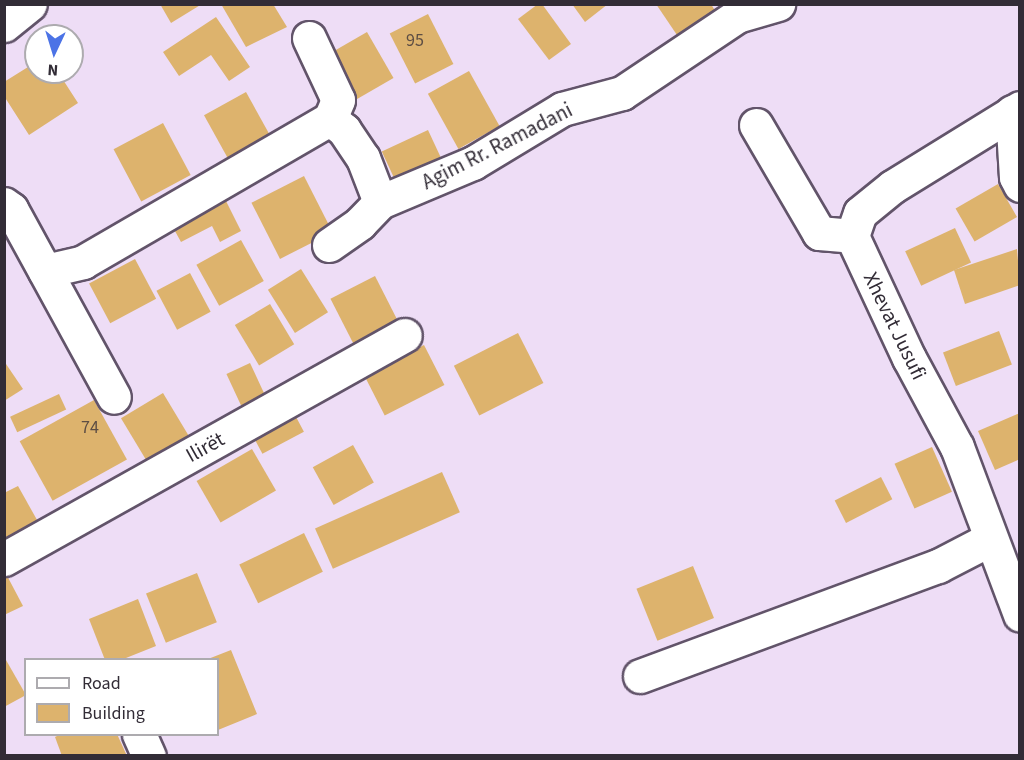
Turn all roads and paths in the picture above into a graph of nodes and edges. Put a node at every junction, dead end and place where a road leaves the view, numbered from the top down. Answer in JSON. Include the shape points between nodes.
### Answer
{"nodes":[{"id":1,"x":30,"y":4,"type":"edge"},
{"id":2,"x":778,"y":4,"type":"edge"},
{"id":3,"x":4,"y":25,"type":"edge"},
{"id":4,"x":309,"y":38,"type":"dead end"},
{"id":5,"x":1016,"y":110,"type":"edge"},
{"id":6,"x":330,"y":119,"type":"junction"},
{"id":7,"x":756,"y":125,"type":"dead end"},
{"id":8,"x":1020,"y":184,"type":"edge"},
{"id":9,"x":380,"y":201,"type":"junction"},
{"id":10,"x":4,"y":204,"type":"edge"},
{"id":11,"x":852,"y":236,"type":"junction"},
{"id":12,"x":329,"y":245,"type":"dead end"},
{"id":13,"x":45,"y":271,"type":"junction"},
{"id":14,"x":405,"y":335,"type":"dead end"},
{"id":15,"x":114,"y":397,"type":"dead end"},
{"id":16,"x":990,"y":539,"type":"junction"},
{"id":17,"x":4,"y":559,"type":"edge"},
{"id":18,"x":1020,"y":615,"type":"edge"},
{"id":19,"x":640,"y":676,"type":"dead end"},
{"id":20,"x":139,"y":736,"type":"edge"},
{"id":21,"x":149,"y":756,"type":"edge"}],
"edges":[{"from":1,"to":3,"type":"street"},
{"from":2,"to":9,"type":"street","name":"Agim Rr. Ramadani","via":[[737,16],[622,93],[562,109],[473,163]]},
{"from":4,"to":6,"type":"street","via":[[338,100]]},
{"from":5,"to":8,"type":"street","via":[[1016,177]]},
{"from":5,"to":11,"type":"street","via":[[892,186],[860,213]]},
{"from":6,"to":9,"type":"street","via":[[344,130],[363,158]]},
{"from":6,"to":13,"type":"street","via":[[83,261]]},
{"from":7,"to":11,"type":"street","via":[[819,233]]},
{"from":9,"to":12,"type":"street","name":"Agim Rr. Ramadani","via":[[360,224]]},
{"from":10,"to":13,"type":"street"},
{"from":11,"to":16,"type":"street","name":"Xhevat Jusufi","via":[[957,447]]},
{"from":13,"to":15,"type":"street"},
{"from":14,"to":17,"type":"street","name":"Ilirët"},
{"from":16,"to":18,"type":"street","name":"Xhevat Jusufi"},
{"from":16,"to":19,"type":"street","via":[[938,566]]},
{"from":20,"to":21,"type":"street"}]}
